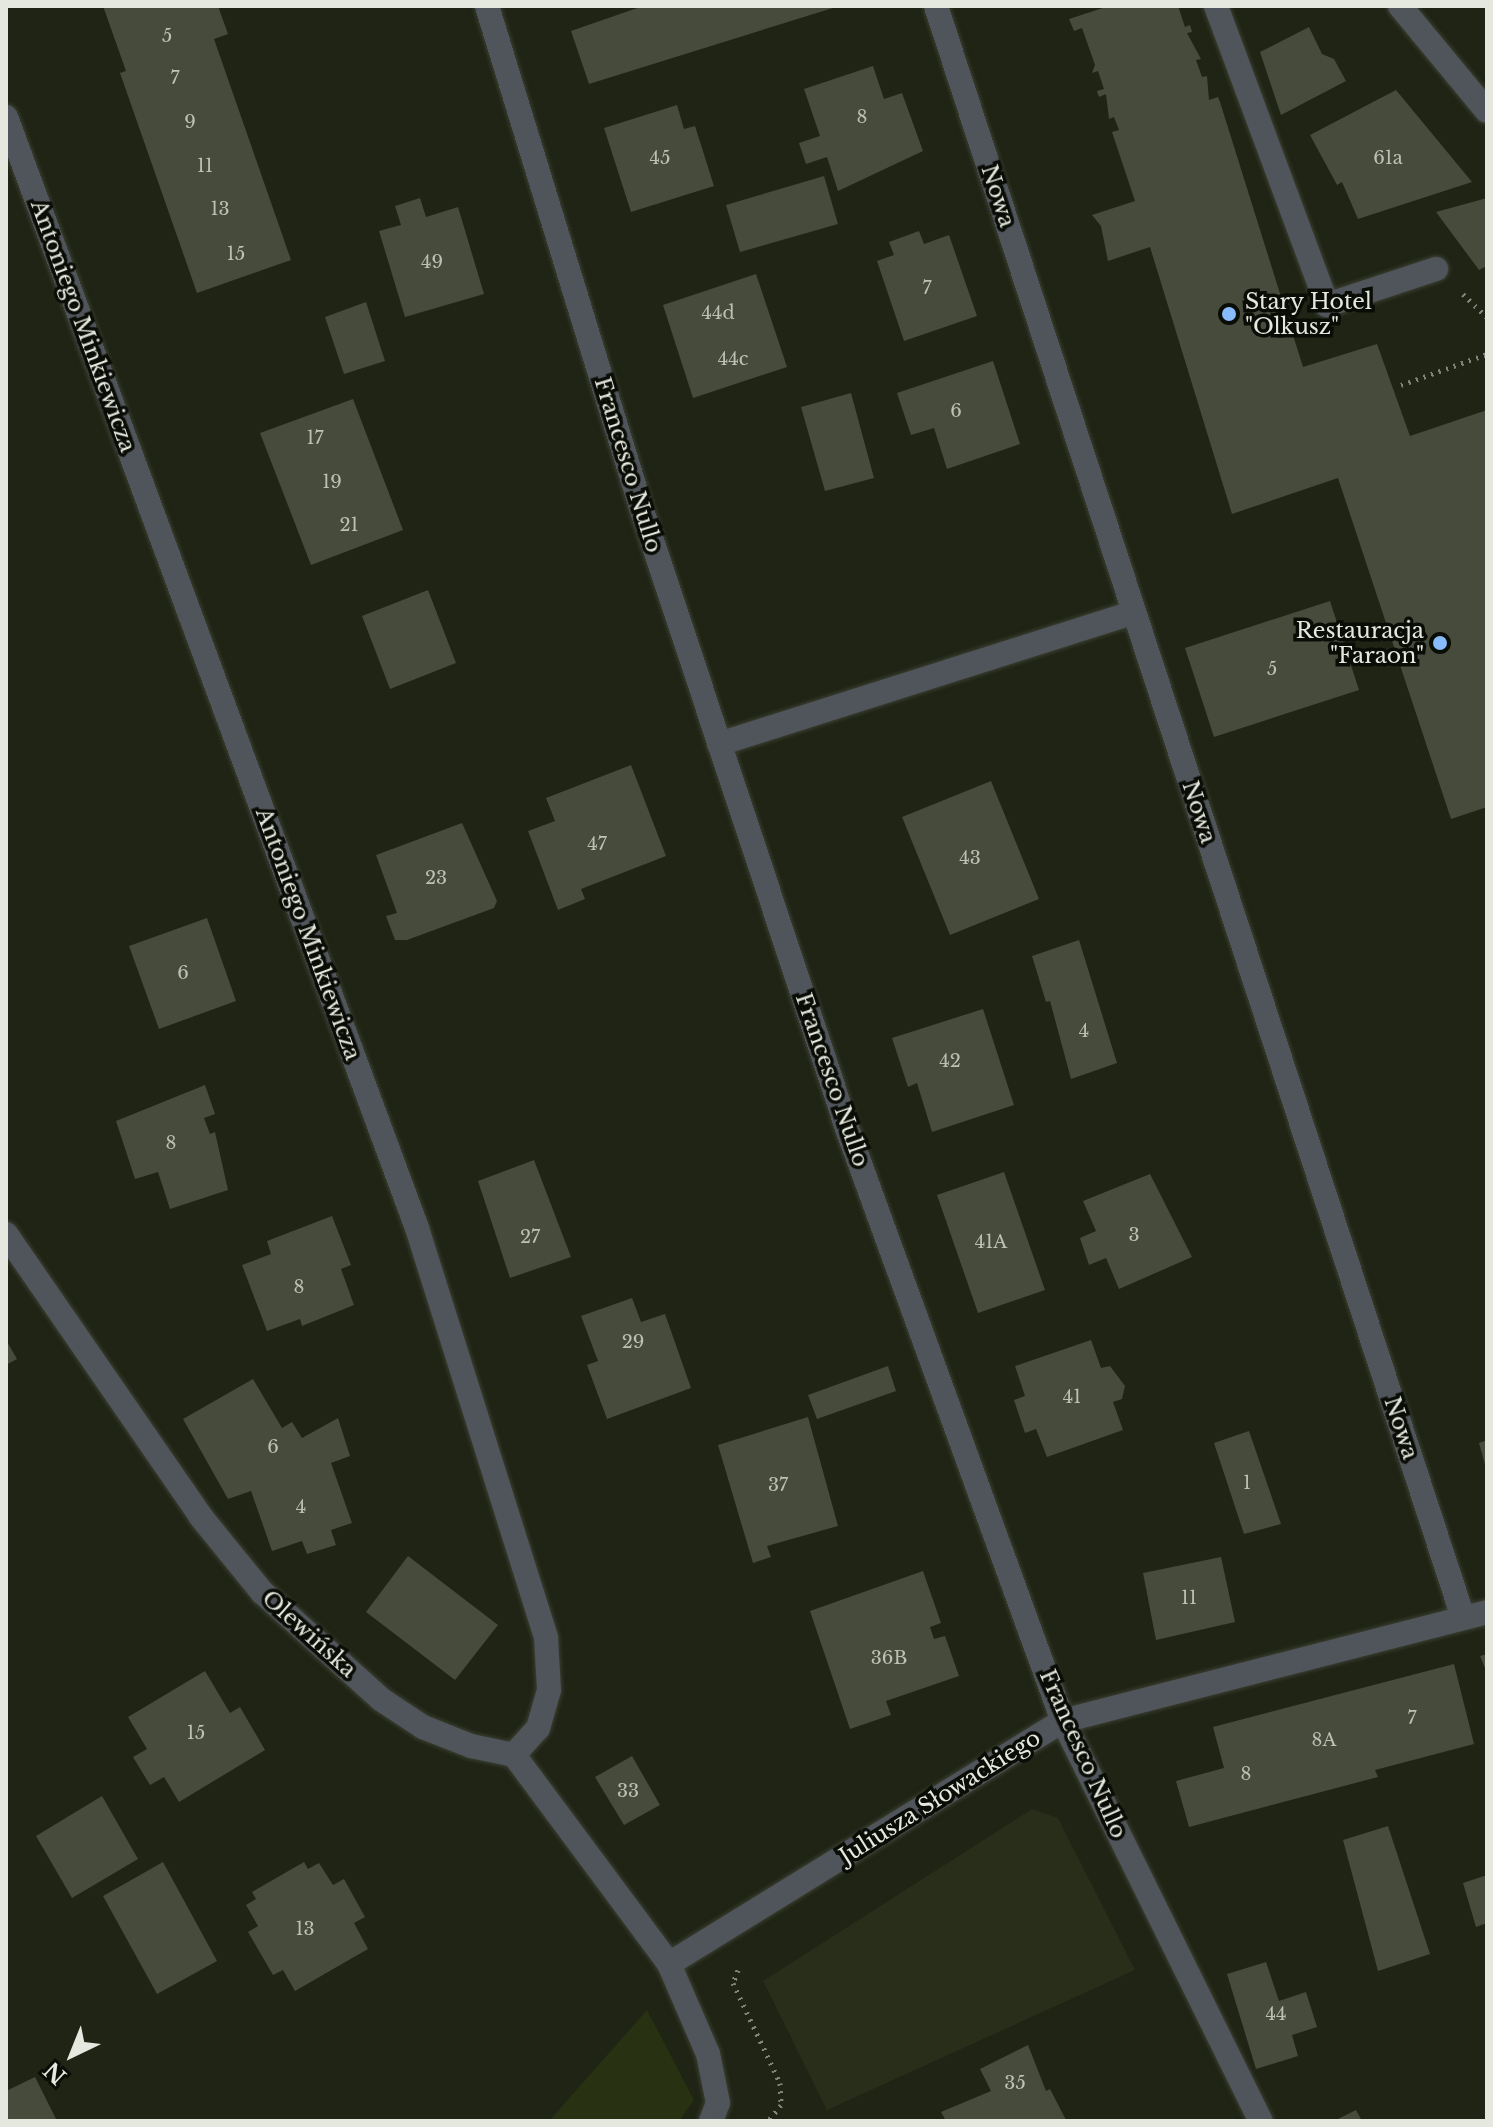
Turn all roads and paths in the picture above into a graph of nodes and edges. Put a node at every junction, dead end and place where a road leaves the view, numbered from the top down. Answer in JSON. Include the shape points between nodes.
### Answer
{"nodes":[{"id":1,"x":487,"y":6,"type":"edge"},
{"id":2,"x":936,"y":6,"type":"edge"},
{"id":3,"x":1216,"y":6,"type":"edge"},
{"id":4,"x":1400,"y":6,"type":"edge"},
{"id":5,"x":1487,"y":111,"type":"edge"},
{"id":6,"x":6,"y":117,"type":"edge"},
{"id":7,"x":1436,"y":269,"type":"dead end"},
{"id":8,"x":1487,"y":354,"type":"edge"},
{"id":9,"x":1401,"y":385,"type":"dead end"},
{"id":10,"x":1134,"y":612,"type":"junction"},
{"id":11,"x":719,"y":744,"type":"junction"},
{"id":12,"x":6,"y":1234,"type":"edge"},
{"id":13,"x":1487,"y":1612,"type":"edge"},
{"id":14,"x":1463,"y":1617,"type":"junction"},
{"id":15,"x":1063,"y":1721,"type":"junction"},
{"id":16,"x":514,"y":1755,"type":"junction"},
{"id":17,"x":669,"y":1964,"type":"junction"},
{"id":18,"x":740,"y":1966,"type":"dead end"},
{"id":19,"x":711,"y":2121,"type":"edge"},
{"id":20,"x":768,"y":2121,"type":"edge"},
{"id":21,"x":1261,"y":2121,"type":"edge"}],
"edges":[{"from":1,"to":11,"type":"street","name":"Francesco Nullo"},
{"from":2,"to":10,"type":"street","name":"Nowa"},
{"from":3,"to":7,"type":"street","via":[[1327,305]]},
{"from":4,"to":5,"type":"street"},
{"from":6,"to":16,"type":"street","name":"Antoniego Minkiewicza","via":[[417,1228],[546,1638],[549,1690],[538,1728]]},
{"from":8,"to":9,"type":"path"},
{"from":10,"to":11,"type":"street"},
{"from":10,"to":14,"type":"street","name":"Nowa"},
{"from":11,"to":15,"type":"street","name":"Francesco Nullo","via":[[848,1131]]},
{"from":12,"to":16,"type":"street","name":"Olewińska","via":[[201,1517],[262,1592],[382,1700],[423,1727],[471,1746]]},
{"from":13,"to":14,"type":"street","name":"Juliusza Słowackiego"},
{"from":14,"to":15,"type":"street","name":"Juliusza Słowackiego"},
{"from":15,"to":17,"type":"street","name":"Juliusza Słowackiego"},
{"from":15,"to":21,"type":"street","name":"Francesco Nullo"},
{"from":16,"to":17,"type":"street"},
{"from":17,"to":19,"type":"street","via":[[708,2054],[718,2103]]},
{"from":18,"to":20,"type":"path","via":[[733,1983],[780,2083],[781,2105]]}]}
